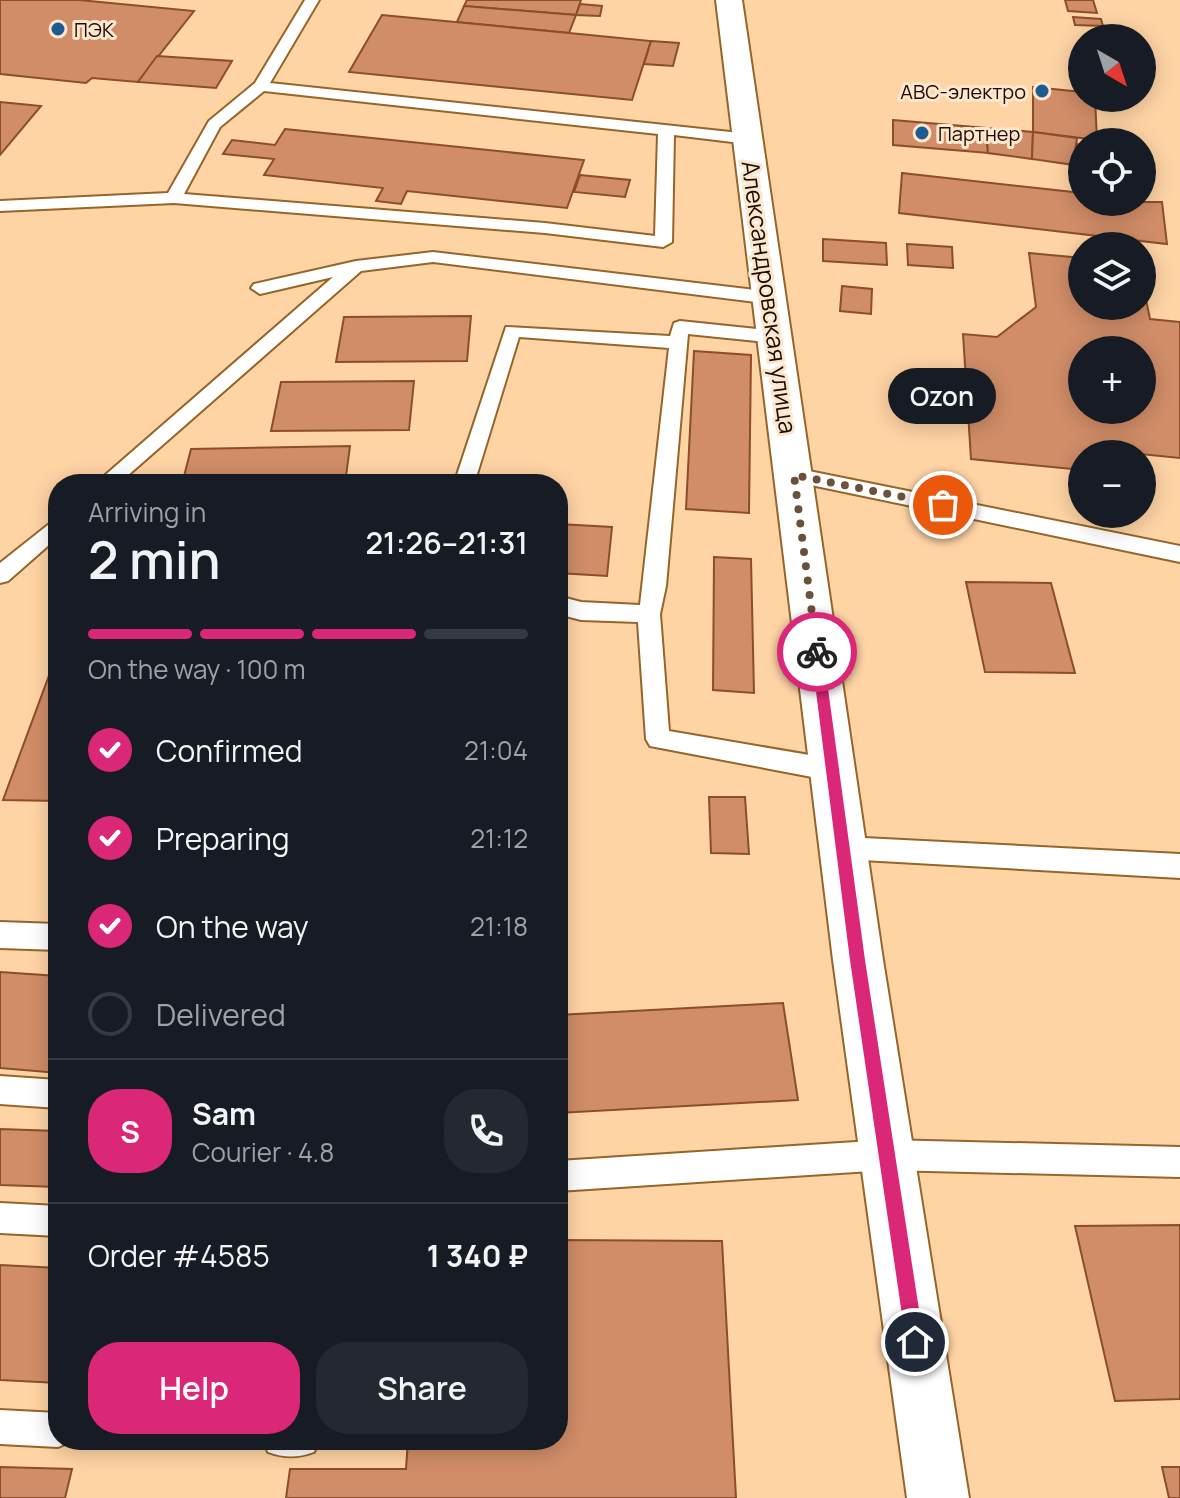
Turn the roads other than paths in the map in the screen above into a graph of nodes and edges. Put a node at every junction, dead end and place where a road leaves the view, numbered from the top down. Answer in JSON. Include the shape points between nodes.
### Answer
{"nodes":[{"id":1,"x":312,"y":0,"type":"edge"},
{"id":2,"x":729,"y":0,"type":"edge"},
{"id":3,"x":261,"y":86,"type":"junction"},
{"id":4,"x":666,"y":130,"type":"junction"},
{"id":5,"x":749,"y":139,"type":"junction"},
{"id":6,"x":174,"y":198,"type":"junction"},
{"id":7,"x":0,"y":206,"type":"edge"},
{"id":8,"x":356,"y":266,"type":"junction"},
{"id":9,"x":260,"y":288,"type":"dead end"},
{"id":10,"x":774,"y":317,"type":"junction"},
{"id":11,"x":681,"y":343,"type":"junction"},
{"id":12,"x":117,"y":474,"type":"edge"},
{"id":13,"x":467,"y":474,"type":"edge"},
{"id":14,"x":794,"y":475,"type":"junction"},
{"id":15,"x":48,"y":534,"type":"edge"},
{"id":16,"x":1180,"y":554,"type":"edge"},
{"id":17,"x":0,"y":575,"type":"edge"},
{"id":18,"x":568,"y":608,"type":"edge"},
{"id":19,"x":649,"y":614,"type":"junction"},
{"id":20,"x":833,"y":770,"type":"junction"},
{"id":21,"x":844,"y":848,"type":"junction"},
{"id":22,"x":1180,"y":866,"type":"edge"},
{"id":23,"x":0,"y":935,"type":"edge"},
{"id":24,"x":48,"y":937,"type":"edge"},
{"id":25,"x":0,"y":1090,"type":"edge"},
{"id":26,"x":48,"y":1093,"type":"edge"},
{"id":27,"x":887,"y":1155,"type":"junction"},
{"id":28,"x":1180,"y":1162,"type":"edge"},
{"id":29,"x":568,"y":1175,"type":"edge"},
{"id":30,"x":0,"y":1218,"type":"edge"},
{"id":31,"x":48,"y":1220,"type":"edge"},
{"id":32,"x":0,"y":1427,"type":"edge"},
{"id":33,"x":48,"y":1429,"type":"edge"},
{"id":34,"x":938,"y":1498,"type":"edge"}],
"edges":[{"from":1,"to":3,"type":"lane"},
{"from":2,"to":5,"type":"street","name":"Александровская улица"},
{"from":3,"to":4,"type":"lane"},
{"from":3,"to":6,"type":"lane","via":[[214,124]]},
{"from":4,"to":5,"type":"lane"},
{"from":4,"to":6,"type":"lane","via":[[663,242]]},
{"from":5,"to":10,"type":"street","name":"Александровская улица"},
{"from":6,"to":7,"type":"lane"},
{"from":8,"to":9,"type":"lane"},
{"from":8,"to":10,"type":"lane","via":[[433,257]]},
{"from":8,"to":12,"type":"lane"},
{"from":10,"to":11,"type":"lane","via":[[680,327]]},
{"from":10,"to":14,"type":"street","name":"Александровская улица"},
{"from":11,"to":13,"type":"lane","via":[[512,331]]},
{"from":11,"to":19,"type":"lane"},
{"from":14,"to":16,"type":"lane"},
{"from":14,"to":20,"type":"street","name":"Александровская улица"},
{"from":15,"to":17,"type":"lane"},
{"from":18,"to":19,"type":"lane"},
{"from":19,"to":20,"type":"lane","via":[[658,739]]},
{"from":20,"to":21,"type":"street","name":"Александровская улица"},
{"from":21,"to":22,"type":"lane"},
{"from":21,"to":27,"type":"street","name":"Александровская улица"},
{"from":23,"to":24,"type":"lane"},
{"from":25,"to":26,"type":"lane"},
{"from":27,"to":28,"type":"lane"},
{"from":27,"to":29,"type":"lane"},
{"from":27,"to":34,"type":"street","name":"Александровская улица"},
{"from":30,"to":31,"type":"lane"},
{"from":32,"to":33,"type":"lane"}]}
